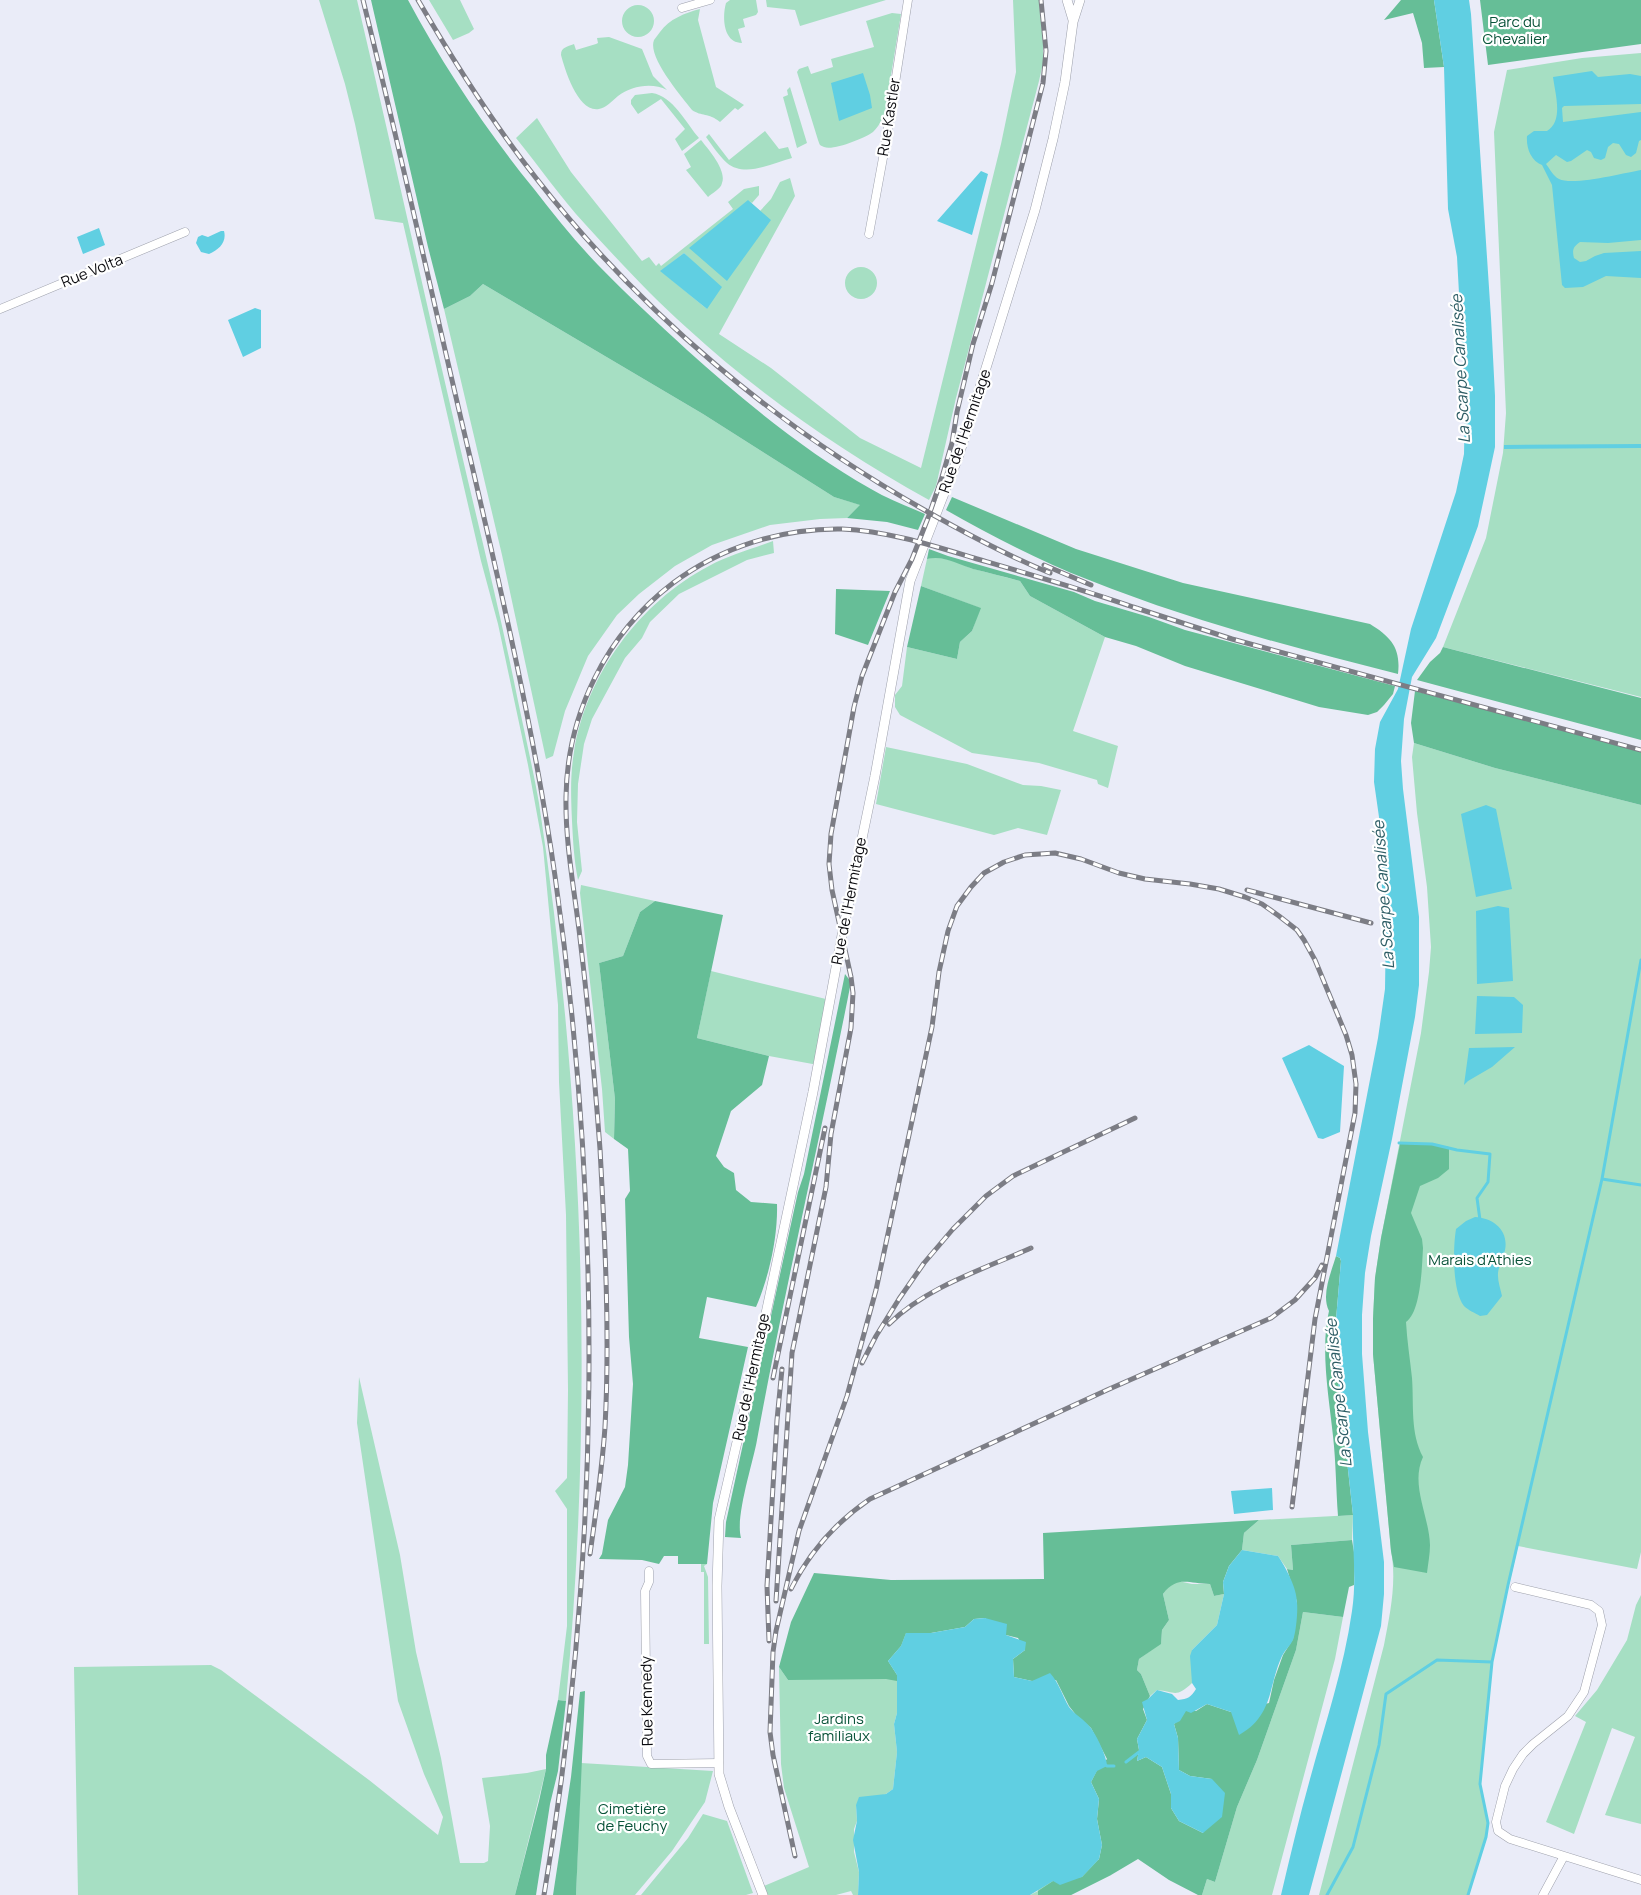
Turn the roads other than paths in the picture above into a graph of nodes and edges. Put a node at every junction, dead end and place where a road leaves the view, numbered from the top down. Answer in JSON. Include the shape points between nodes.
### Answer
{"nodes":[{"id":1,"x":710,"y":0,"type":"edge"},
{"id":2,"x":908,"y":0,"type":"edge"},
{"id":3,"x":1067,"y":0,"type":"edge"},
{"id":4,"x":1080,"y":0,"type":"edge"},
{"id":5,"x":682,"y":8,"type":"dead end"},
{"id":6,"x":1073,"y":22,"type":"junction"},
{"id":7,"x":185,"y":232,"type":"dead end"},
{"id":8,"x":869,"y":234,"type":"dead end"},
{"id":9,"x":0,"y":309,"type":"edge"},
{"id":10,"x":649,"y":1571,"type":"dead end"},
{"id":11,"x":1515,"y":1587,"type":"dead end"},
{"id":12,"x":719,"y":1763,"type":"junction"},
{"id":13,"x":1564,"y":1856,"type":"junction"},
{"id":14,"x":1641,"y":1880,"type":"edge"},
{"id":15,"x":763,"y":1895,"type":"edge"},
{"id":16,"x":1544,"y":1895,"type":"edge"}],
"edges":[{"from":1,"to":5,"type":"street"},
{"from":2,"to":8,"type":"street","name":"Rue Kastler"},
{"from":3,"to":6,"type":"street","name":"Rue de l'Hermitage"},
{"from":4,"to":6,"type":"street","name":"Rue de l'Hermitage"},
{"from":6,"to":12,"type":"street","name":"Rue de l'Hermitage","via":[[1065,82],[1035,210],[959,455],[910,581],[813,1092],[719,1520]]},
{"from":7,"to":9,"type":"street","name":"Rue Volta"},
{"from":10,"to":12,"type":"street","name":"Rue Kennedy","via":[[645,1591],[647,1756],[651,1764]]},
{"from":11,"to":13,"type":"street","via":[[1591,1605],[1599,1611],[1602,1625],[1584,1692],[1568,1716],[1523,1754],[1505,1786],[1496,1822],[1498,1831],[1510,1839]]},
{"from":12,"to":15,"type":"street","name":"Rue de l'Hermitage","via":[[725,1796]]},
{"from":13,"to":14,"type":"street"},
{"from":13,"to":16,"type":"street"}]}
